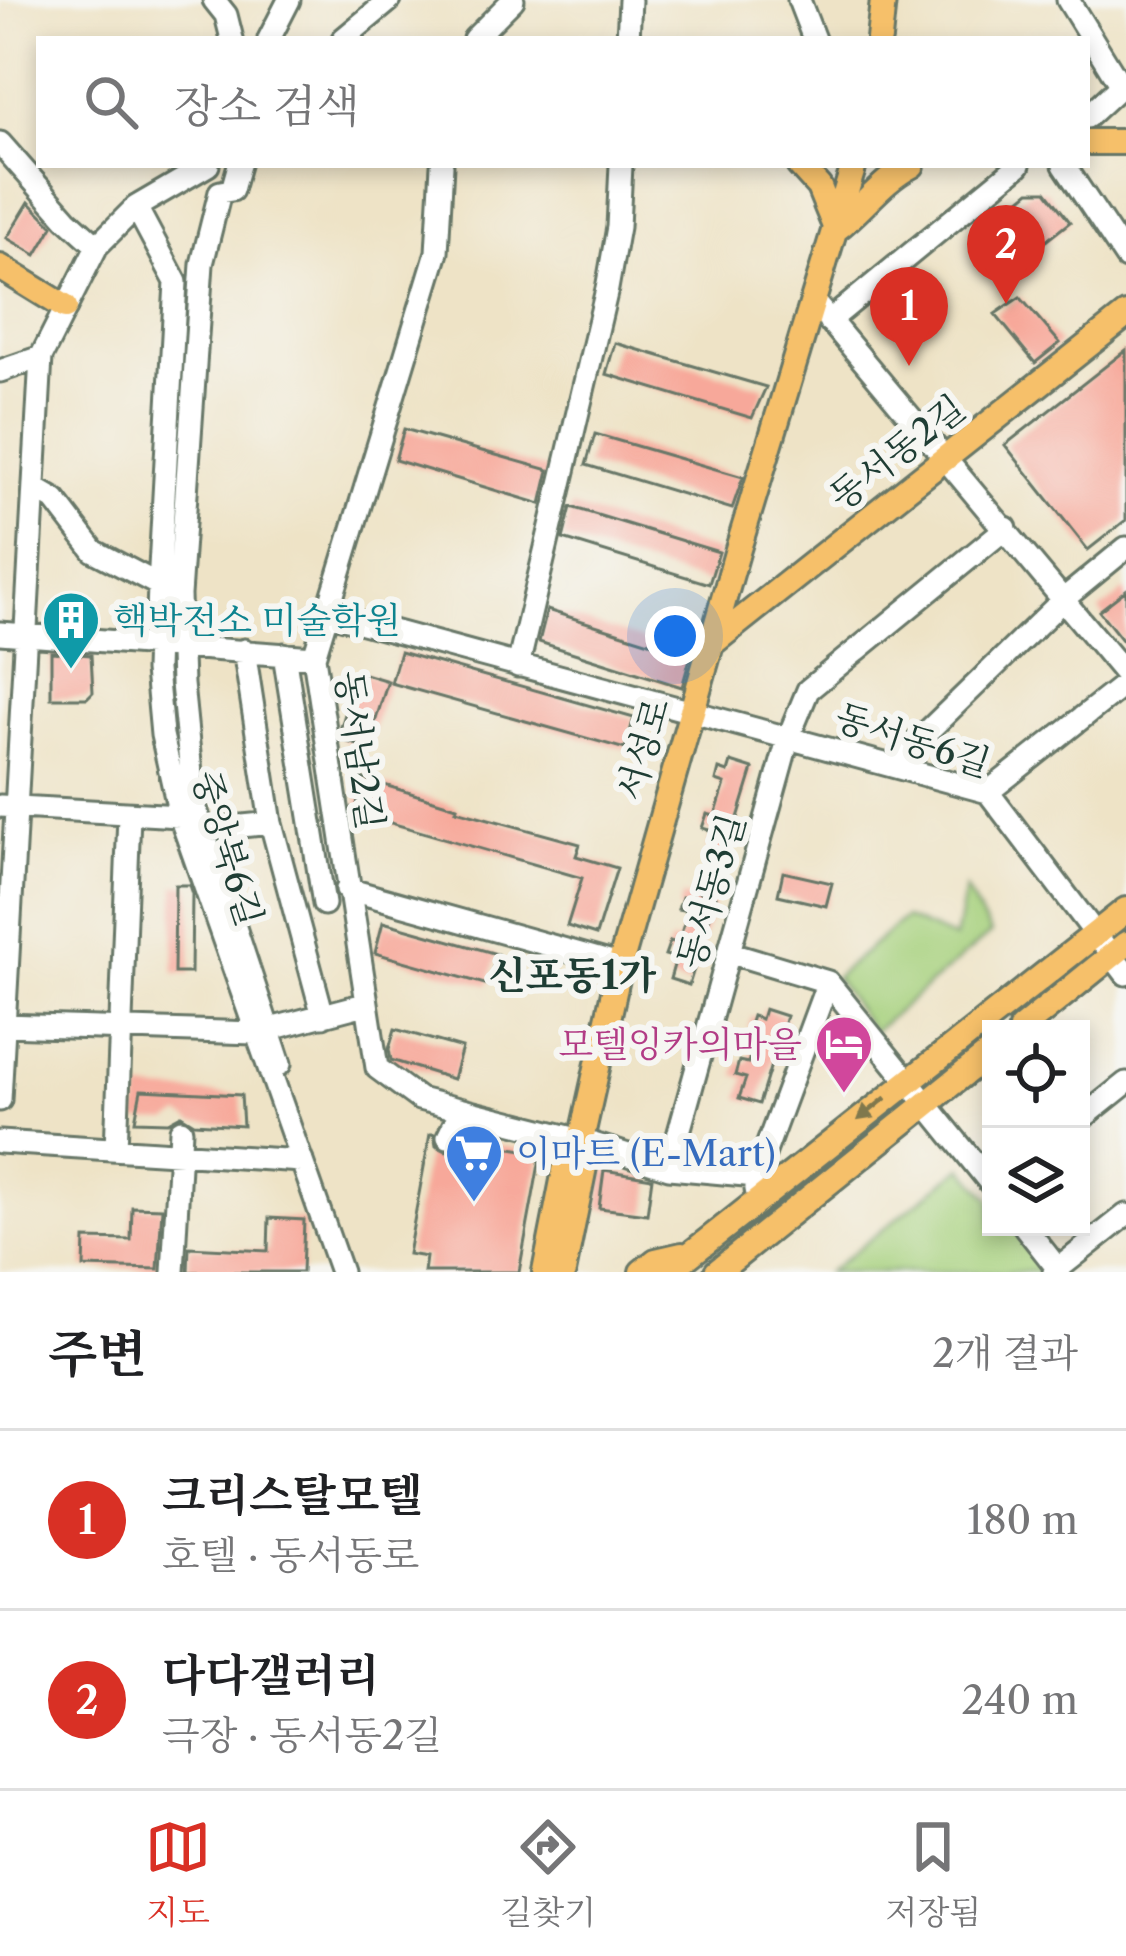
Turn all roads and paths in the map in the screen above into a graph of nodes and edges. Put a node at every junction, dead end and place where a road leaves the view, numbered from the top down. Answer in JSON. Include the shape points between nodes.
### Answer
{"nodes":[{"id":1,"x":214,"y":0,"type":"edge"},
{"id":2,"x":289,"y":0,"type":"edge"},
{"id":3,"x":390,"y":0,"type":"edge"},
{"id":4,"x":513,"y":0,"type":"edge"},
{"id":5,"x":630,"y":0,"type":"edge"},
{"id":6,"x":799,"y":0,"type":"edge"},
{"id":7,"x":869,"y":0,"type":"edge"},
{"id":8,"x":883,"y":0,"type":"edge"},
{"id":9,"x":1069,"y":0,"type":"edge"},
{"id":10,"x":231,"y":36,"type":"edge"},
{"id":11,"x":271,"y":36,"type":"edge"},
{"id":12,"x":347,"y":36,"type":"edge"},
{"id":13,"x":477,"y":36,"type":"edge"},
{"id":14,"x":628,"y":36,"type":"edge"},
{"id":15,"x":813,"y":36,"type":"edge"},
{"id":16,"x":866,"y":36,"type":"edge"},
{"id":17,"x":879,"y":36,"type":"edge"},
{"id":18,"x":1124,"y":83,"type":"edge"},
{"id":19,"x":1090,"y":114,"type":"edge"},
{"id":20,"x":1090,"y":142,"type":"edge"},
{"id":21,"x":1126,"y":142,"type":"edge"},
{"id":22,"x":0,"y":143,"type":"edge"},
{"id":23,"x":203,"y":168,"type":"edge"},
{"id":24,"x":237,"y":168,"type":"edge"},
{"id":25,"x":442,"y":168,"type":"edge"},
{"id":26,"x":621,"y":168,"type":"edge"},
{"id":27,"x":802,"y":168,"type":"edge"},
{"id":28,"x":853,"y":168,"type":"edge"},
{"id":29,"x":907,"y":168,"type":"edge"},
{"id":30,"x":1015,"y":168,"type":"edge"},
{"id":31,"x":1066,"y":168,"type":"edge"},
{"id":32,"x":136,"y":208,"type":"junction"},
{"id":33,"x":836,"y":229,"type":"junction"},
{"id":34,"x":97,"y":246,"type":"junction"},
{"id":35,"x":1126,"y":258,"type":"edge"},
{"id":36,"x":0,"y":267,"type":"edge"},
{"id":37,"x":65,"y":307,"type":"junction"},
{"id":38,"x":822,"y":312,"type":"junction"},
{"id":39,"x":1126,"y":314,"type":"edge"},
{"id":40,"x":41,"y":357,"type":"junction"},
{"id":41,"x":0,"y":371,"type":"edge"},
{"id":42,"x":945,"y":460,"type":"junction"},
{"id":43,"x":36,"y":489,"type":"junction"},
{"id":44,"x":1006,"y":528,"type":"junction"},
{"id":45,"x":1126,"y":548,"type":"edge"},
{"id":46,"x":159,"y":585,"type":"junction"},
{"id":47,"x":1065,"y":598,"type":"junction"},
{"id":48,"x":326,"y":613,"type":"junction"},
{"id":49,"x":0,"y":633,"type":"edge"},
{"id":50,"x":28,"y":635,"type":"junction"},
{"id":51,"x":711,"y":644,"type":"junction"},
{"id":52,"x":170,"y":646,"type":"junction"},
{"id":53,"x":244,"y":650,"type":"junction"},
{"id":54,"x":284,"y":654,"type":"junction"},
{"id":55,"x":314,"y":657,"type":"junction"},
{"id":56,"x":518,"y":666,"type":"junction"},
{"id":57,"x":1126,"y":679,"type":"edge"},
{"id":58,"x":692,"y":711,"type":"junction"},
{"id":59,"x":789,"y":736,"type":"junction"},
{"id":60,"x":893,"y":765,"type":"junction"},
{"id":61,"x":988,"y":792,"type":"junction"},
{"id":62,"x":9,"y":807,"type":"edge"},
{"id":63,"x":129,"y":815,"type":"junction"},
{"id":64,"x":180,"y":816,"type":"junction"},
{"id":65,"x":272,"y":823,"type":"junction"},
{"id":66,"x":203,"y":830,"type":"junction"},
{"id":67,"x":346,"y":889,"type":"junction"},
{"id":68,"x":324,"y":904,"type":"dead end"},
{"id":69,"x":1126,"y":910,"type":"edge"},
{"id":70,"x":1115,"y":951,"type":"edge"},
{"id":71,"x":728,"y":952,"type":"junction"},
{"id":72,"x":620,"y":964,"type":"junction"},
{"id":73,"x":828,"y":982,"type":"junction"},
{"id":74,"x":364,"y":1004,"type":"junction"},
{"id":75,"x":323,"y":1016,"type":"junction"},
{"id":76,"x":1032,"y":1020,"type":"edge"},
{"id":77,"x":4,"y":1024,"type":"junction"},
{"id":78,"x":122,"y":1028,"type":"junction"},
{"id":79,"x":262,"y":1032,"type":"junction"},
{"id":80,"x":982,"y":1059,"type":"edge"},
{"id":81,"x":280,"y":1064,"type":"dead end"},
{"id":82,"x":906,"y":1082,"type":"junction"},
{"id":83,"x":1126,"y":1083,"type":"edge"},
{"id":84,"x":0,"y":1100,"type":"edge"},
{"id":85,"x":924,"y":1104,"type":"junction"},
{"id":86,"x":461,"y":1110,"type":"junction"},
{"id":87,"x":1090,"y":1112,"type":"edge"},
{"id":88,"x":181,"y":1130,"type":"dead end"},
{"id":89,"x":448,"y":1137,"type":"dead end"},
{"id":90,"x":0,"y":1142,"type":"edge"},
{"id":91,"x":580,"y":1144,"type":"junction"},
{"id":92,"x":116,"y":1149,"type":"junction"},
{"id":93,"x":179,"y":1153,"type":"junction"},
{"id":94,"x":302,"y":1161,"type":"junction"},
{"id":95,"x":670,"y":1168,"type":"junction"},
{"id":96,"x":982,"y":1173,"type":"edge"},
{"id":97,"x":756,"y":1176,"type":"junction"},
{"id":98,"x":757,"y":1202,"type":"junction"},
{"id":99,"x":1126,"y":1215,"type":"edge"},
{"id":100,"x":1031,"y":1236,"type":"edge"},
{"id":101,"x":696,"y":1252,"type":"junction"},
{"id":102,"x":726,"y":1268,"type":"edge"},
{"id":103,"x":1056,"y":1270,"type":"edge"},
{"id":104,"x":172,"y":1272,"type":"edge"},
{"id":105,"x":340,"y":1272,"type":"edge"},
{"id":106,"x":545,"y":1272,"type":"edge"},
{"id":107,"x":563,"y":1272,"type":"edge"},
{"id":108,"x":642,"y":1272,"type":"edge"},
{"id":109,"x":668,"y":1272,"type":"edge"}],
"edges":[{"from":1,"to":10,"type":"street"},
{"from":2,"to":11,"type":"street"},
{"from":3,"to":12,"type":"street"},
{"from":4,"to":13,"type":"street"},
{"from":5,"to":14,"type":"street"},
{"from":6,"to":15,"type":"street"},
{"from":7,"to":16,"type":"main road"},
{"from":8,"to":17,"type":"main road"},
{"from":9,"to":18,"type":"street"},
{"from":18,"to":19,"type":"street"},
{"from":20,"to":21,"type":"main road"},
{"from":22,"to":34,"type":"street"},
{"from":23,"to":32,"type":"street"},
{"from":24,"to":52,"type":"street","via":[[232,190],[220,192],[202,264]]},
{"from":25,"to":48,"type":"street","name":"동서남2길","via":[[437,252]]},
{"from":26,"to":56,"type":"street","via":[[607,290]]},
{"from":27,"to":33,"type":"main road"},
{"from":28,"to":33,"type":"main road","name":"서성로"},
{"from":29,"to":33,"type":"main road"},
{"from":30,"to":38,"type":"street"},
{"from":31,"to":35,"type":"street"},
{"from":32,"to":34,"type":"street"},
{"from":32,"to":46,"type":"street","name":"중앙북6길","via":[[176,282]]},
{"from":33,"to":38,"type":"main road","name":"서성로"},
{"from":34,"to":37,"type":"street"},
{"from":36,"to":37,"type":"main road"},
{"from":37,"to":40,"type":"street"},
{"from":38,"to":42,"type":"street"},
{"from":38,"to":51,"type":"main road","name":"서성로","via":[[799,342]]},
{"from":39,"to":42,"type":"main road","name":"동서동2길"},
{"from":40,"to":41,"type":"street"},
{"from":40,"to":43,"type":"street"},
{"from":42,"to":44,"type":"street"},
{"from":42,"to":51,"type":"main road","name":"동서동2길"},
{"from":43,"to":46,"type":"street","via":[[55,500],[94,551]]},
{"from":43,"to":50,"type":"street"},
{"from":44,"to":47,"type":"street"},
{"from":44,"to":59,"type":"street","via":[[808,690]]},
{"from":45,"to":47,"type":"street"},
{"from":46,"to":52,"type":"street","name":"중앙북6길"},
{"from":47,"to":57,"type":"street"},
{"from":47,"to":60,"type":"street"},
{"from":48,"to":55,"type":"street","name":"동서남2길"},
{"from":48,"to":56,"type":"street","name":"동서동6길"},
{"from":49,"to":50,"type":"street"},
{"from":50,"to":52,"type":"street"},
{"from":50,"to":62,"type":"street"},
{"from":51,"to":58,"type":"main road","name":"서성로"},
{"from":52,"to":53,"type":"street"},
{"from":52,"to":64,"type":"street","name":"중앙북6길","via":[[156,670]]},
{"from":52,"to":66,"type":"street"},
{"from":53,"to":54,"type":"street"},
{"from":53,"to":65,"type":"street"},
{"from":54,"to":55,"type":"street"},
{"from":54,"to":68,"type":"street"},
{"from":55,"to":67,"type":"street","name":"동서남2길"},
{"from":56,"to":58,"type":"street","name":"동서동6길"},
{"from":57,"to":61,"type":"street"},
{"from":58,"to":59,"type":"street","name":"동서동6길"},
{"from":58,"to":72,"type":"main road","name":"서성로"},
{"from":59,"to":60,"type":"street","name":"동서동6길"},
{"from":59,"to":71,"type":"street","name":"동서동3길"},
{"from":60,"to":61,"type":"street","name":"동서동6길"},
{"from":61,"to":70,"type":"street","name":"동서동6길"},
{"from":62,"to":63,"type":"street"},
{"from":62,"to":77,"type":"street"},
{"from":63,"to":64,"type":"street"},
{"from":63,"to":78,"type":"street"},
{"from":64,"to":79,"type":"street","name":"중앙북6길"},
{"from":65,"to":66,"type":"street"},
{"from":65,"to":75,"type":"street"},
{"from":66,"to":79,"type":"street"},
{"from":67,"to":72,"type":"street"},
{"from":67,"to":74,"type":"street","name":"동서남2길"},
{"from":69,"to":70,"type":"main road"},
{"from":70,"to":76,"type":"main road"},
{"from":70,"to":82,"type":"main road"},
{"from":71,"to":73,"type":"street"},
{"from":71,"to":95,"type":"street","name":"동서동3길"},
{"from":72,"to":91,"type":"main road","name":"서성로"},
{"from":73,"to":82,"type":"street"},
{"from":73,"to":97,"type":"street"},
{"from":74,"to":75,"type":"street"},
{"from":74,"to":86,"type":"street","name":"동서남2길","via":[[377,1068],[419,1099]]},
{"from":75,"to":79,"type":"street"},
{"from":77,"to":78,"type":"street"},
{"from":77,"to":84,"type":"street"},
{"from":78,"to":79,"type":"street"},
{"from":78,"to":92,"type":"street"},
{"from":79,"to":81,"type":"street"},
{"from":79,"to":94,"type":"street","name":"중앙북6길"},
{"from":80,"to":85,"type":"main road"},
{"from":82,"to":85,"type":"street"},
{"from":82,"to":98,"type":"main road","one_way":true},
{"from":83,"to":87,"type":"street"},
{"from":85,"to":96,"type":"street"},
{"from":85,"to":102,"type":"main road"},
{"from":86,"to":89,"type":"street"},
{"from":86,"to":91,"type":"street","name":"동서남2길"},
{"from":88,"to":93,"type":"street"},
{"from":90,"to":92,"type":"street"},
{"from":91,"to":95,"type":"street"},
{"from":91,"to":106,"type":"main road","name":"서성로","via":[[567,1160]]},
{"from":91,"to":107,"type":"main road","name":"서성로","via":[[585,1162]]},
{"from":92,"to":93,"type":"street"},
{"from":93,"to":94,"type":"street"},
{"from":93,"to":104,"type":"street"},
{"from":94,"to":105,"type":"street","name":"중앙북6길"},
{"from":95,"to":97,"type":"street"},
{"from":97,"to":98,"type":"street"},
{"from":98,"to":101,"type":"main road"},
{"from":99,"to":103,"type":"street"},
{"from":100,"to":103,"type":"street"},
{"from":101,"to":108,"type":"main road"},
{"from":101,"to":109,"type":"main road"}]}
